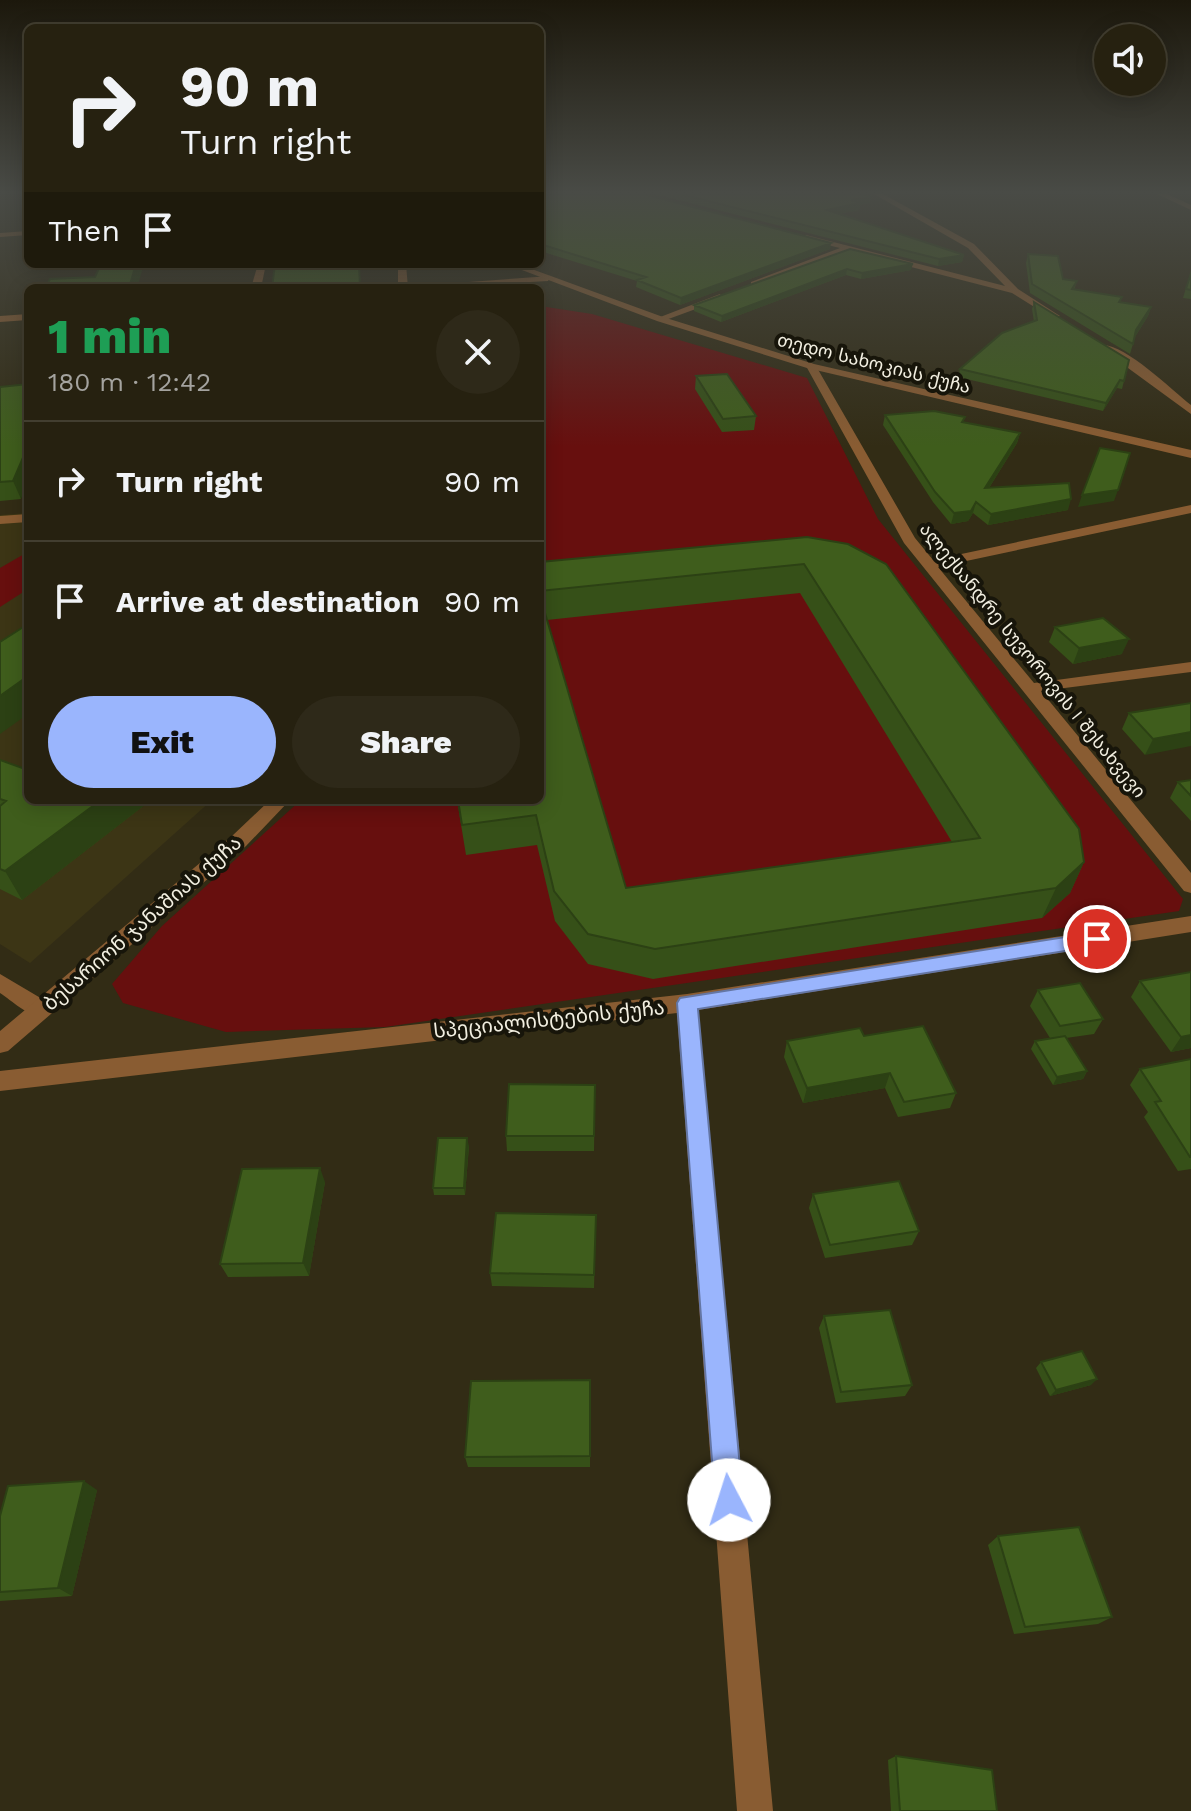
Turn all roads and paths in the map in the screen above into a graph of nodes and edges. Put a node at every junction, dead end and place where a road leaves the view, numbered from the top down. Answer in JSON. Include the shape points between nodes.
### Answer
{"nodes":[{"id":1,"x":542,"y":279,"type":"edge"},
{"id":2,"x":549,"y":279,"type":"edge"},
{"id":3,"x":767,"y":279,"type":"edge"},
{"id":4,"x":967,"y":279,"type":"edge"},
{"id":5,"x":1003,"y":279,"type":"edge"},
{"id":6,"x":475,"y":284,"type":"edge"},
{"id":7,"x":747,"y":286,"type":"edge"},
{"id":8,"x":1015,"y":291,"type":"junction"},
{"id":9,"x":733,"y":292,"type":"edge"},
{"id":10,"x":24,"y":317,"type":"edge"},
{"id":11,"x":0,"y":319,"type":"edge"},
{"id":12,"x":660,"y":319,"type":"junction"},
{"id":13,"x":1069,"y":325,"type":"edge"},
{"id":14,"x":1096,"y":341,"type":"edge"},
{"id":15,"x":811,"y":366,"type":"junction"},
{"id":16,"x":1191,"y":411,"type":"edge"},
{"id":17,"x":1191,"y":454,"type":"edge"},
{"id":18,"x":1191,"y":509,"type":"edge"},
{"id":19,"x":24,"y":518,"type":"edge"},
{"id":20,"x":0,"y":520,"type":"edge"},
{"id":21,"x":928,"y":565,"type":"junction"},
{"id":22,"x":1191,"y":667,"type":"edge"},
{"id":23,"x":1029,"y":688,"type":"junction"},
{"id":24,"x":277,"y":804,"type":"edge"},
{"id":25,"x":1191,"y":886,"type":"edge"},
{"id":26,"x":1191,"y":924,"type":"edge"},
{"id":27,"x":0,"y":982,"type":"edge"},
{"id":28,"x":687,"y":1003,"type":"junction"},
{"id":29,"x":41,"y":1009,"type":"junction"},
{"id":30,"x":0,"y":1044,"type":"edge"},
{"id":31,"x":0,"y":1081,"type":"edge"},
{"id":32,"x":755,"y":1811,"type":"edge"}],
"edges":[{"from":1,"to":6,"type":"street"},
{"from":2,"to":12,"type":"street","name":"თედო სახოკიას ქუჩა"},
{"from":3,"to":7,"type":"street"},
{"from":4,"to":8,"type":"street"},
{"from":5,"to":8,"type":"street"},
{"from":8,"to":13,"type":"street"},
{"from":9,"to":12,"type":"street"},
{"from":10,"to":11,"type":"street"},
{"from":12,"to":15,"type":"street","name":"თედო სახოკიას ქუჩა"},
{"from":14,"to":16,"type":"street"},
{"from":15,"to":17,"type":"street","name":"თედო სახოკიას ქუჩა"},
{"from":15,"to":21,"type":"street","name":"ალექსანდრე სუვოროვის I შესახვევი"},
{"from":18,"to":21,"type":"street"},
{"from":19,"to":20,"type":"street"},
{"from":21,"to":23,"type":"street","name":"ალექსანდრე სუვოროვის I შესახვევი"},
{"from":22,"to":23,"type":"street"},
{"from":23,"to":25,"type":"street","name":"ალექსანდრე სუვოროვის I შესახვევი"},
{"from":24,"to":29,"type":"street","name":"ბესარიონ ჯანაშიას ქუჩა"},
{"from":26,"to":28,"type":"street","name":"სპეციალისტების ქუჩა"},
{"from":27,"to":29,"type":"street"},
{"from":28,"to":31,"type":"street","name":"სპეციალისტების ქუჩა"},
{"from":28,"to":32,"type":"street"},
{"from":29,"to":30,"type":"street","name":"ბესარიონ ჯანაშიას ქუჩა"}]}
